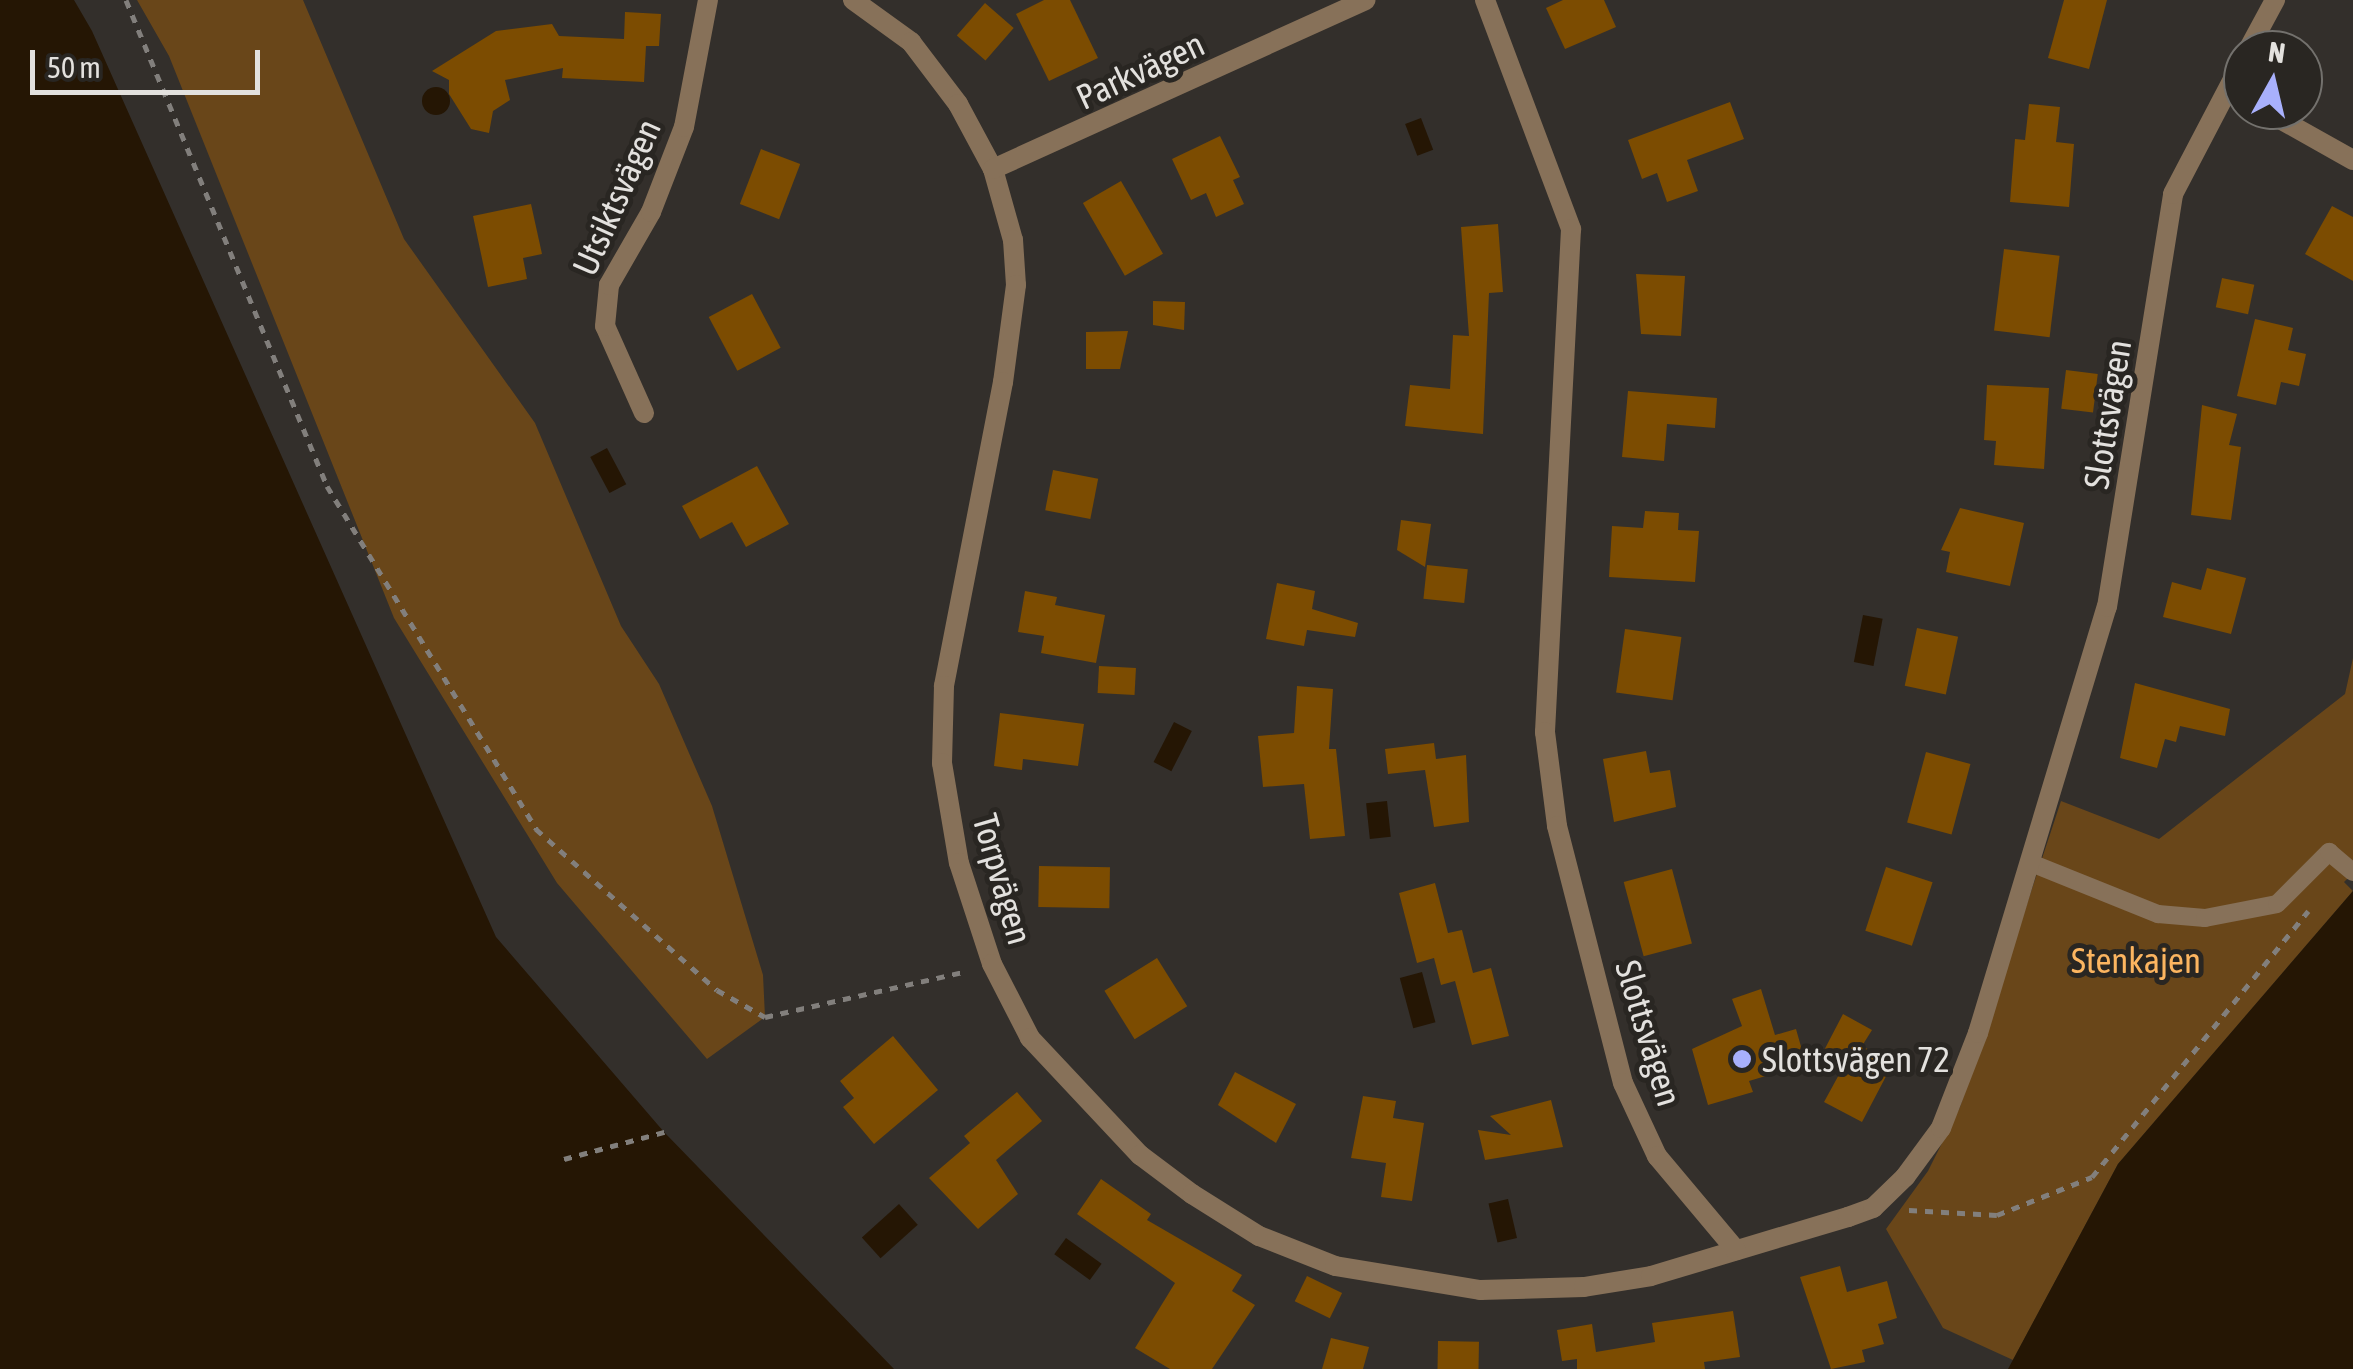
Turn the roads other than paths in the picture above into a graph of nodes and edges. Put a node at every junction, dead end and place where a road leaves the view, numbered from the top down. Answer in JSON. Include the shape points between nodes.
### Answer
{"nodes":[{"id":1,"x":708,"y":0,"type":"edge"},
{"id":2,"x":853,"y":0,"type":"edge"},
{"id":3,"x":1366,"y":0,"type":"edge"},
{"id":4,"x":1485,"y":0,"type":"edge"},
{"id":5,"x":2275,"y":0,"type":"edge"},
{"id":6,"x":2259,"y":30,"type":"edge"},
{"id":7,"x":2223,"y":114,"type":"edge"},
{"id":8,"x":2300,"y":130,"type":"edge"},
{"id":9,"x":2353,"y":160,"type":"edge"},
{"id":10,"x":994,"y":169,"type":"junction"},
{"id":11,"x":644,"y":412,"type":"dead end"},
{"id":12,"x":2030,"y":863,"type":"junction"},
{"id":13,"x":2349,"y":870,"type":"edge"},
{"id":14,"x":1736,"y":1250,"type":"junction"}],
"edges":[{"from":1,"to":11,"type":"street","name":"Utsiktsvägen","via":[[684,128],[650,212],[608,286],[605,326]]},
{"from":2,"to":10,"type":"street","name":"Torpvägen","via":[[910,42],[958,104]]},
{"from":3,"to":10,"type":"street","name":"Parkvägen"},
{"from":4,"to":14,"type":"street","name":"Slottsvägen","via":[[1570,229],[1545,732],[1556,826],[1623,1083],[1657,1156]]},
{"from":5,"to":6,"type":"street"},
{"from":7,"to":12,"type":"street","name":"Slottsvägen","via":[[2174,194],[2107,607]]},
{"from":8,"to":9,"type":"street"},
{"from":10,"to":14,"type":"street","name":"Torpvägen","via":[[1014,240],[1016,285],[944,686],[942,762],[959,863],[992,964],[1030,1038],[1140,1155],[1259,1236],[1335,1266],[1480,1290],[1584,1287],[1651,1276]]},
{"from":12,"to":13,"type":"lane","via":[[2142,909],[2205,918],[2277,904],[2329,852]]},
{"from":12,"to":14,"type":"street","name":"Slottsvägen","via":[[1941,1128],[1906,1178],[1873,1208]]}]}
